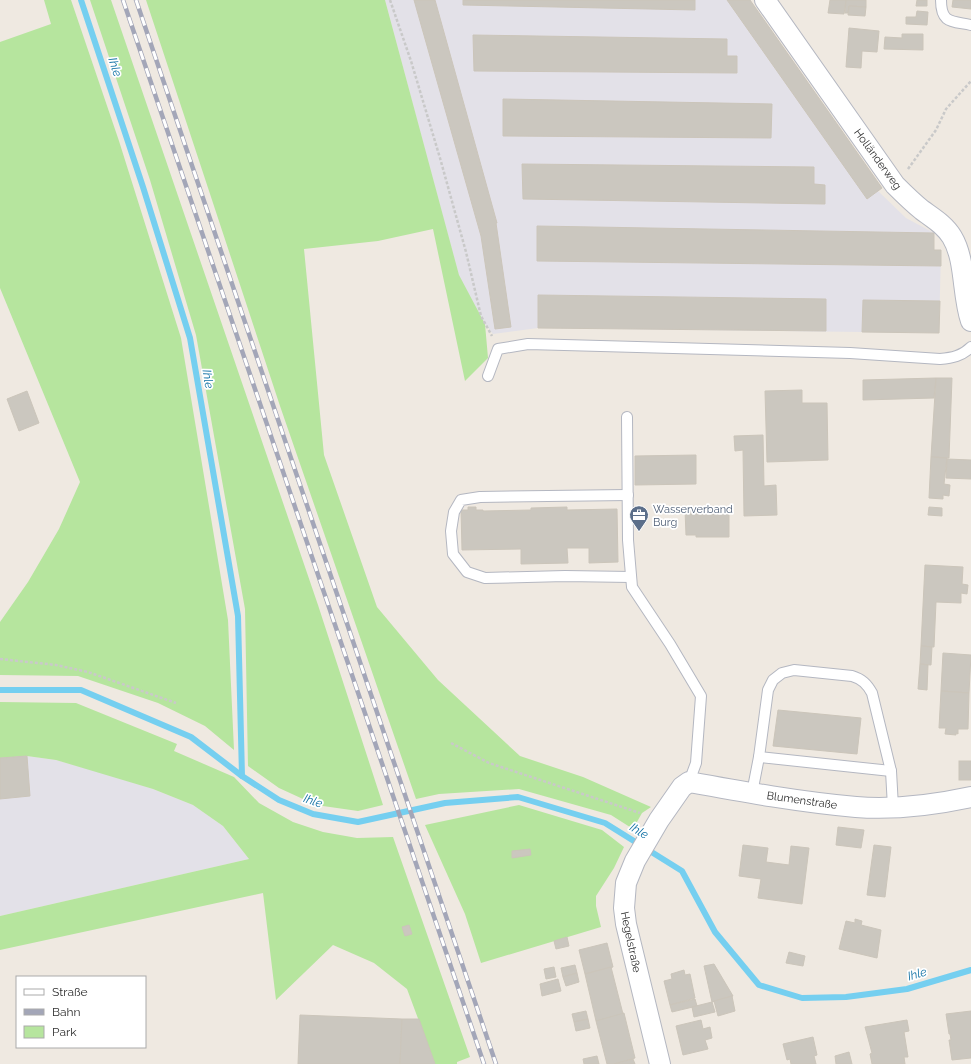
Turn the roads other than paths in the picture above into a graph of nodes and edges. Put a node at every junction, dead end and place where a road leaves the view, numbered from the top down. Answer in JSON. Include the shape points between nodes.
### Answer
{"nodes":[{"id":1,"x":764,"y":0,"type":"edge"},
{"id":2,"x":941,"y":0,"type":"edge"},
{"id":3,"x":971,"y":25,"type":"edge"},
{"id":4,"x":971,"y":321,"type":"edge"},
{"id":5,"x":971,"y":347,"type":"edge"},
{"id":6,"x":488,"y":376,"type":"dead end"},
{"id":7,"x":627,"y":417,"type":"dead end"},
{"id":8,"x":628,"y":496,"type":"junction"},
{"id":9,"x":631,"y":577,"type":"junction"},
{"id":10,"x":759,"y":757,"type":"junction"},
{"id":11,"x":890,"y":771,"type":"junction"},
{"id":12,"x":689,"y":782,"type":"junction"},
{"id":13,"x":752,"y":793,"type":"junction"},
{"id":14,"x":971,"y":797,"type":"edge"},
{"id":15,"x":893,"y":807,"type":"junction"},
{"id":16,"x":660,"y":1064,"type":"edge"}],
"edges":[{"from":1,"to":4,"type":"street","name":"Holländerweg","via":[[895,185],[952,236],[961,264]]},
{"from":2,"to":3,"type":"lane","via":[[944,17],[948,21]]},
{"from":5,"to":6,"type":"lane","via":[[955,358],[940,359],[842,353],[528,344],[498,349]]},
{"from":7,"to":8,"type":"lane"},
{"from":8,"to":9,"type":"lane"},
{"from":8,"to":9,"type":"lane","via":[[480,497],[461,500],[454,512],[452,531],[453,554],[467,572],[485,578]]},
{"from":9,"to":12,"type":"lane","via":[[632,587],[701,696],[696,763]]},
{"from":10,"to":11,"type":"lane"},
{"from":10,"to":11,"type":"lane","via":[[768,690],[773,680],[782,673],[794,670],[809,671],[852,676],[867,684],[872,693]]},
{"from":10,"to":13,"type":"lane"},
{"from":11,"to":15,"type":"lane"},
{"from":12,"to":13,"type":"street","name":"Blumenstraße"},
{"from":12,"to":16,"type":"street","name":"Hegelstraße","via":[[682,787],[657,823],[635,861],[626,883],[626,924]]},
{"from":13,"to":15,"type":"street","name":"Blumenstraße","via":[[857,807]]},
{"from":14,"to":15,"type":"street","name":"Blumenstraße"}]}
